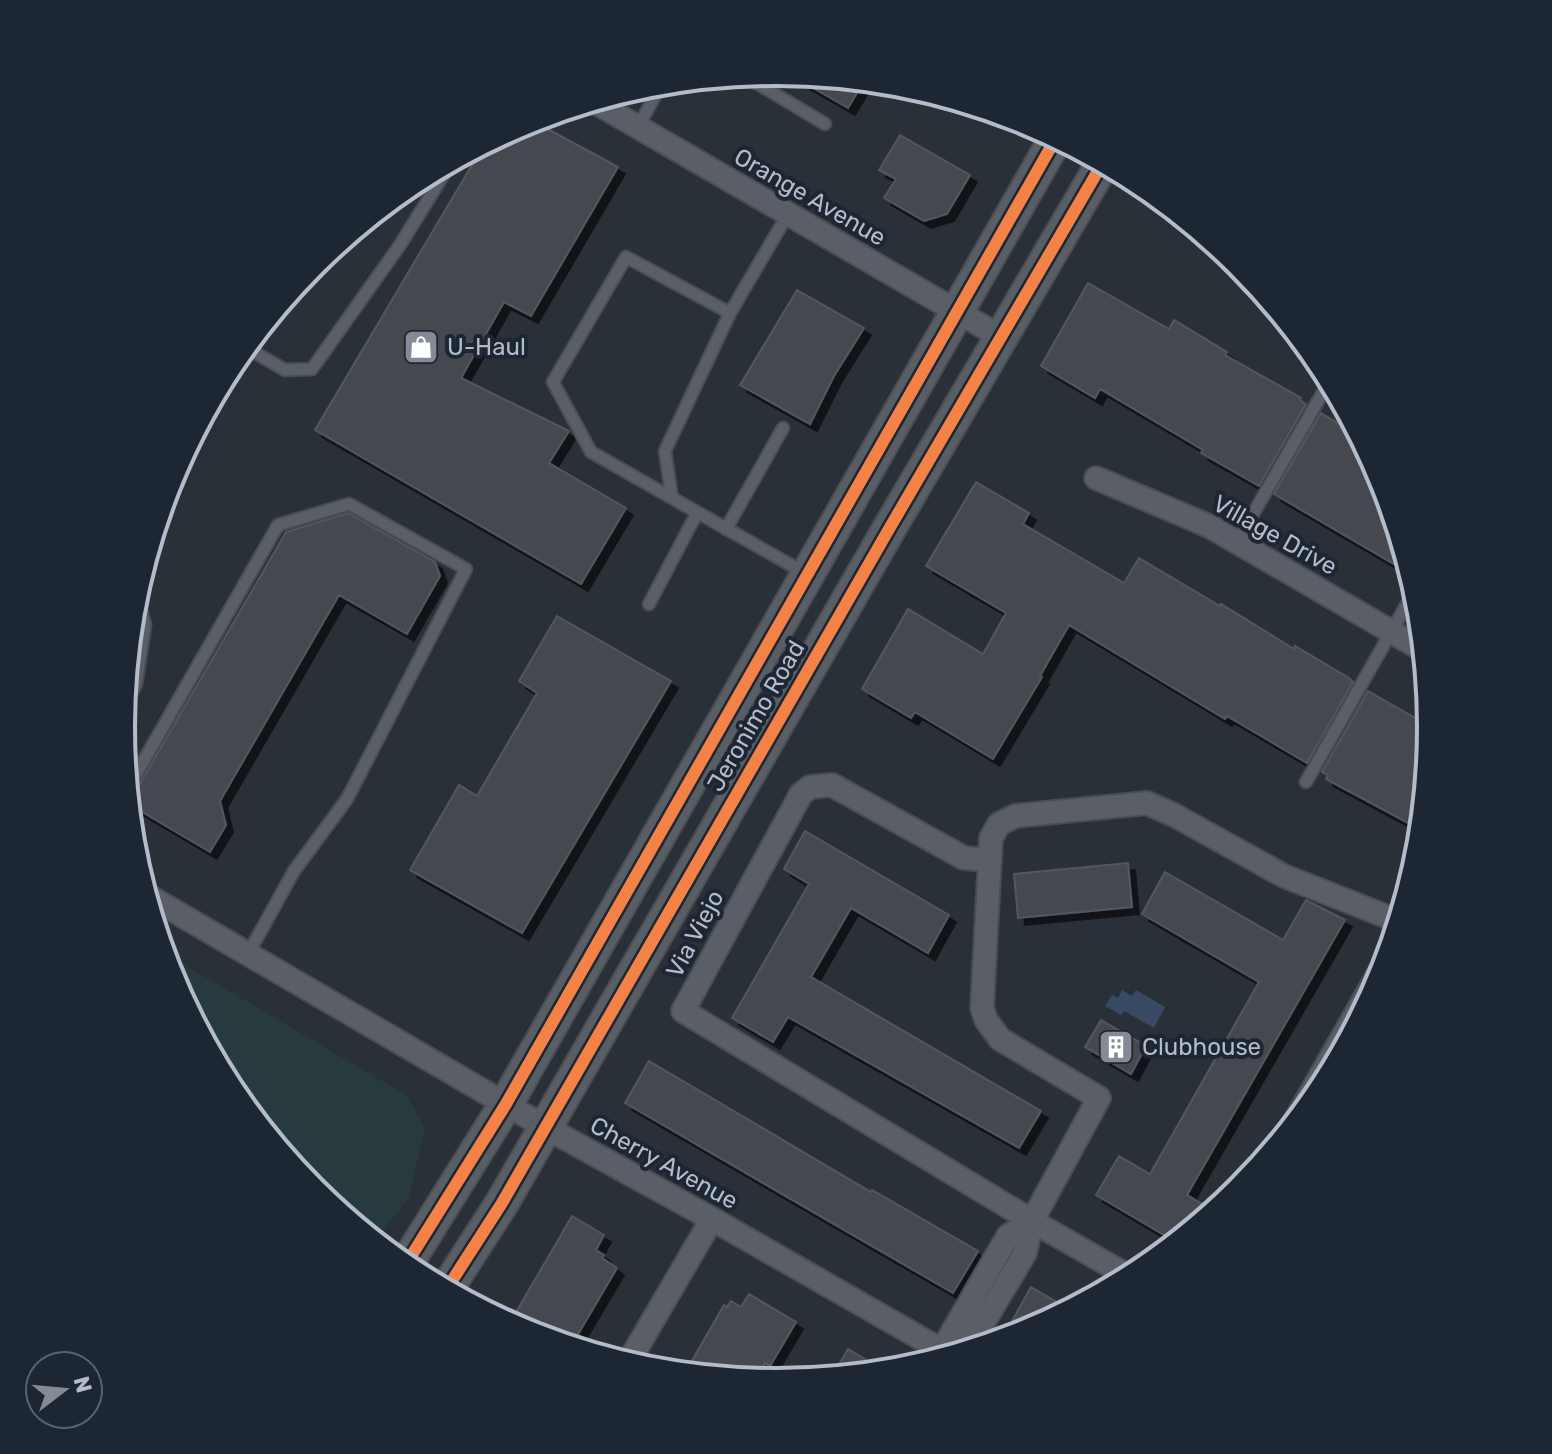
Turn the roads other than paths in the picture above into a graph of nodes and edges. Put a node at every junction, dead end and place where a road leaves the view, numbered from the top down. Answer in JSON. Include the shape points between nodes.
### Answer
{"nodes":[{"id":1,"x":762,"y":86,"type":"edge"},
{"id":2,"x":654,"y":97,"type":"edge"},
{"id":3,"x":607,"y":109,"type":"edge"},
{"id":4,"x":825,"y":124,"type":"dead end"},
{"id":5,"x":638,"y":127,"type":"junction"},
{"id":6,"x":1051,"y":148,"type":"edge"},
{"id":7,"x":1097,"y":173,"type":"edge"},
{"id":8,"x":439,"y":183,"type":"edge"},
{"id":9,"x":788,"y":214,"type":"junction"},
{"id":10,"x":730,"y":313,"type":"junction"},
{"id":11,"x":959,"y":313,"type":"junction"},
{"id":12,"x":1001,"y":337,"type":"junction"},
{"id":13,"x":256,"y":353,"type":"edge"},
{"id":14,"x":1322,"y":393,"type":"edge"},
{"id":15,"x":783,"y":428,"type":"dead end"},
{"id":16,"x":1096,"y":478,"type":"dead end"},
{"id":17,"x":672,"y":498,"type":"junction"},
{"id":18,"x":697,"y":513,"type":"junction"},
{"id":19,"x":726,"y":529,"type":"junction"},
{"id":20,"x":1237,"y":542,"type":"junction"},
{"id":21,"x":809,"y":575,"type":"junction"},
{"id":22,"x":649,"y":604,"type":"dead end"},
{"id":23,"x":1406,"y":606,"type":"edge"},
{"id":24,"x":144,"y":621,"type":"edge"},
{"id":25,"x":1391,"y":631,"type":"junction"},
{"id":26,"x":1412,"y":643,"type":"edge"},
{"id":27,"x":136,"y":682,"type":"edge"},
{"id":28,"x":136,"y":773,"type":"edge"},
{"id":29,"x":1306,"y":782,"type":"dead end"},
{"id":30,"x":990,"y":860,"type":"junction"},
{"id":31,"x":160,"y":903,"type":"edge"},
{"id":32,"x":1388,"y":917,"type":"edge"},
{"id":33,"x":248,"y":954,"type":"junction"},
{"id":34,"x":506,"y":1104,"type":"junction"},
{"id":35,"x":545,"y":1127,"type":"junction"},
{"id":36,"x":712,"y":1219,"type":"junction"},
{"id":37,"x":1032,"y":1221,"type":"junction"},
{"id":38,"x":412,"y":1254,"type":"edge"},
{"id":39,"x":1117,"y":1269,"type":"edge"},
{"id":40,"x":452,"y":1280,"type":"edge"},
{"id":41,"x":975,"y":1336,"type":"edge"},
{"id":42,"x":951,"y":1343,"type":"edge"},
{"id":43,"x":936,"y":1347,"type":"edge"},
{"id":44,"x":634,"y":1352,"type":"edge"}],
"edges":[{"from":1,"to":4,"type":"lane"},
{"from":2,"to":5,"type":"lane"},
{"from":3,"to":5,"type":"street","name":"Orange Avenue"},
{"from":5,"to":9,"type":"street","name":"Orange Avenue"},
{"from":6,"to":11,"type":"main road","name":"Jeronimo Road"},
{"from":7,"to":12,"type":"main road","name":"Jeronimo Road"},
{"from":8,"to":13,"type":"lane","via":[[312,369],[285,370]]},
{"from":9,"to":10,"type":"lane"},
{"from":9,"to":11,"type":"street","name":"Orange Avenue"},
{"from":10,"to":17,"type":"lane","via":[[665,451]]},
{"from":10,"to":17,"type":"lane","via":[[626,257],[553,382],[591,452]]},
{"from":11,"to":12,"type":"street","name":"Orange Avenue"},
{"from":11,"to":21,"type":"main road","name":"Jeronimo Road"},
{"from":12,"to":35,"type":"main road","name":"Jeronimo Road"},
{"from":14,"to":20,"type":"lane"},
{"from":15,"to":19,"type":"lane"},
{"from":16,"to":20,"type":"street","name":"Village Drive"},
{"from":17,"to":18,"type":"lane"},
{"from":18,"to":19,"type":"lane"},
{"from":18,"to":22,"type":"lane"},
{"from":19,"to":21,"type":"lane"},
{"from":20,"to":25,"type":"street","name":"Village Drive"},
{"from":21,"to":34,"type":"main road","name":"Jeronimo Road"},
{"from":23,"to":25,"type":"lane"},
{"from":24,"to":27,"type":"lane"},
{"from":25,"to":26,"type":"street","name":"Village Drive"},
{"from":25,"to":29,"type":"lane"},
{"from":28,"to":33,"type":"lane","via":[[278,525],[349,504],[466,569],[347,799],[294,871]]},
{"from":30,"to":32,"type":"street","via":[[991,838],[999,824],[1015,816],[1147,803],[1284,876]]},
{"from":30,"to":37,"type":"street","via":[[982,1008],[986,1020],[1000,1039],[1099,1098]]},
{"from":30,"to":37,"type":"street","name":"Via Viejo","via":[[964,858],[832,785],[810,787],[801,794],[683,1011]]},
{"from":31,"to":33,"type":"street","name":"Cherry Avenue"},
{"from":33,"to":34,"type":"street","name":"Cherry Avenue"},
{"from":34,"to":35,"type":"street","name":"Cherry Avenue"},
{"from":34,"to":38,"type":"main road","name":"Jeronimo Road"},
{"from":35,"to":36,"type":"street","name":"Cherry Avenue"},
{"from":35,"to":40,"type":"main road","name":"Jeronimo Road"},
{"from":36,"to":43,"type":"street","name":"Cherry Avenue"},
{"from":36,"to":44,"type":"street"},
{"from":37,"to":39,"type":"street","name":"Via Viejo"},
{"from":37,"to":41,"type":"street","via":[[1025,1253]]},
{"from":37,"to":42,"type":"street","via":[[1008,1236]]}]}
